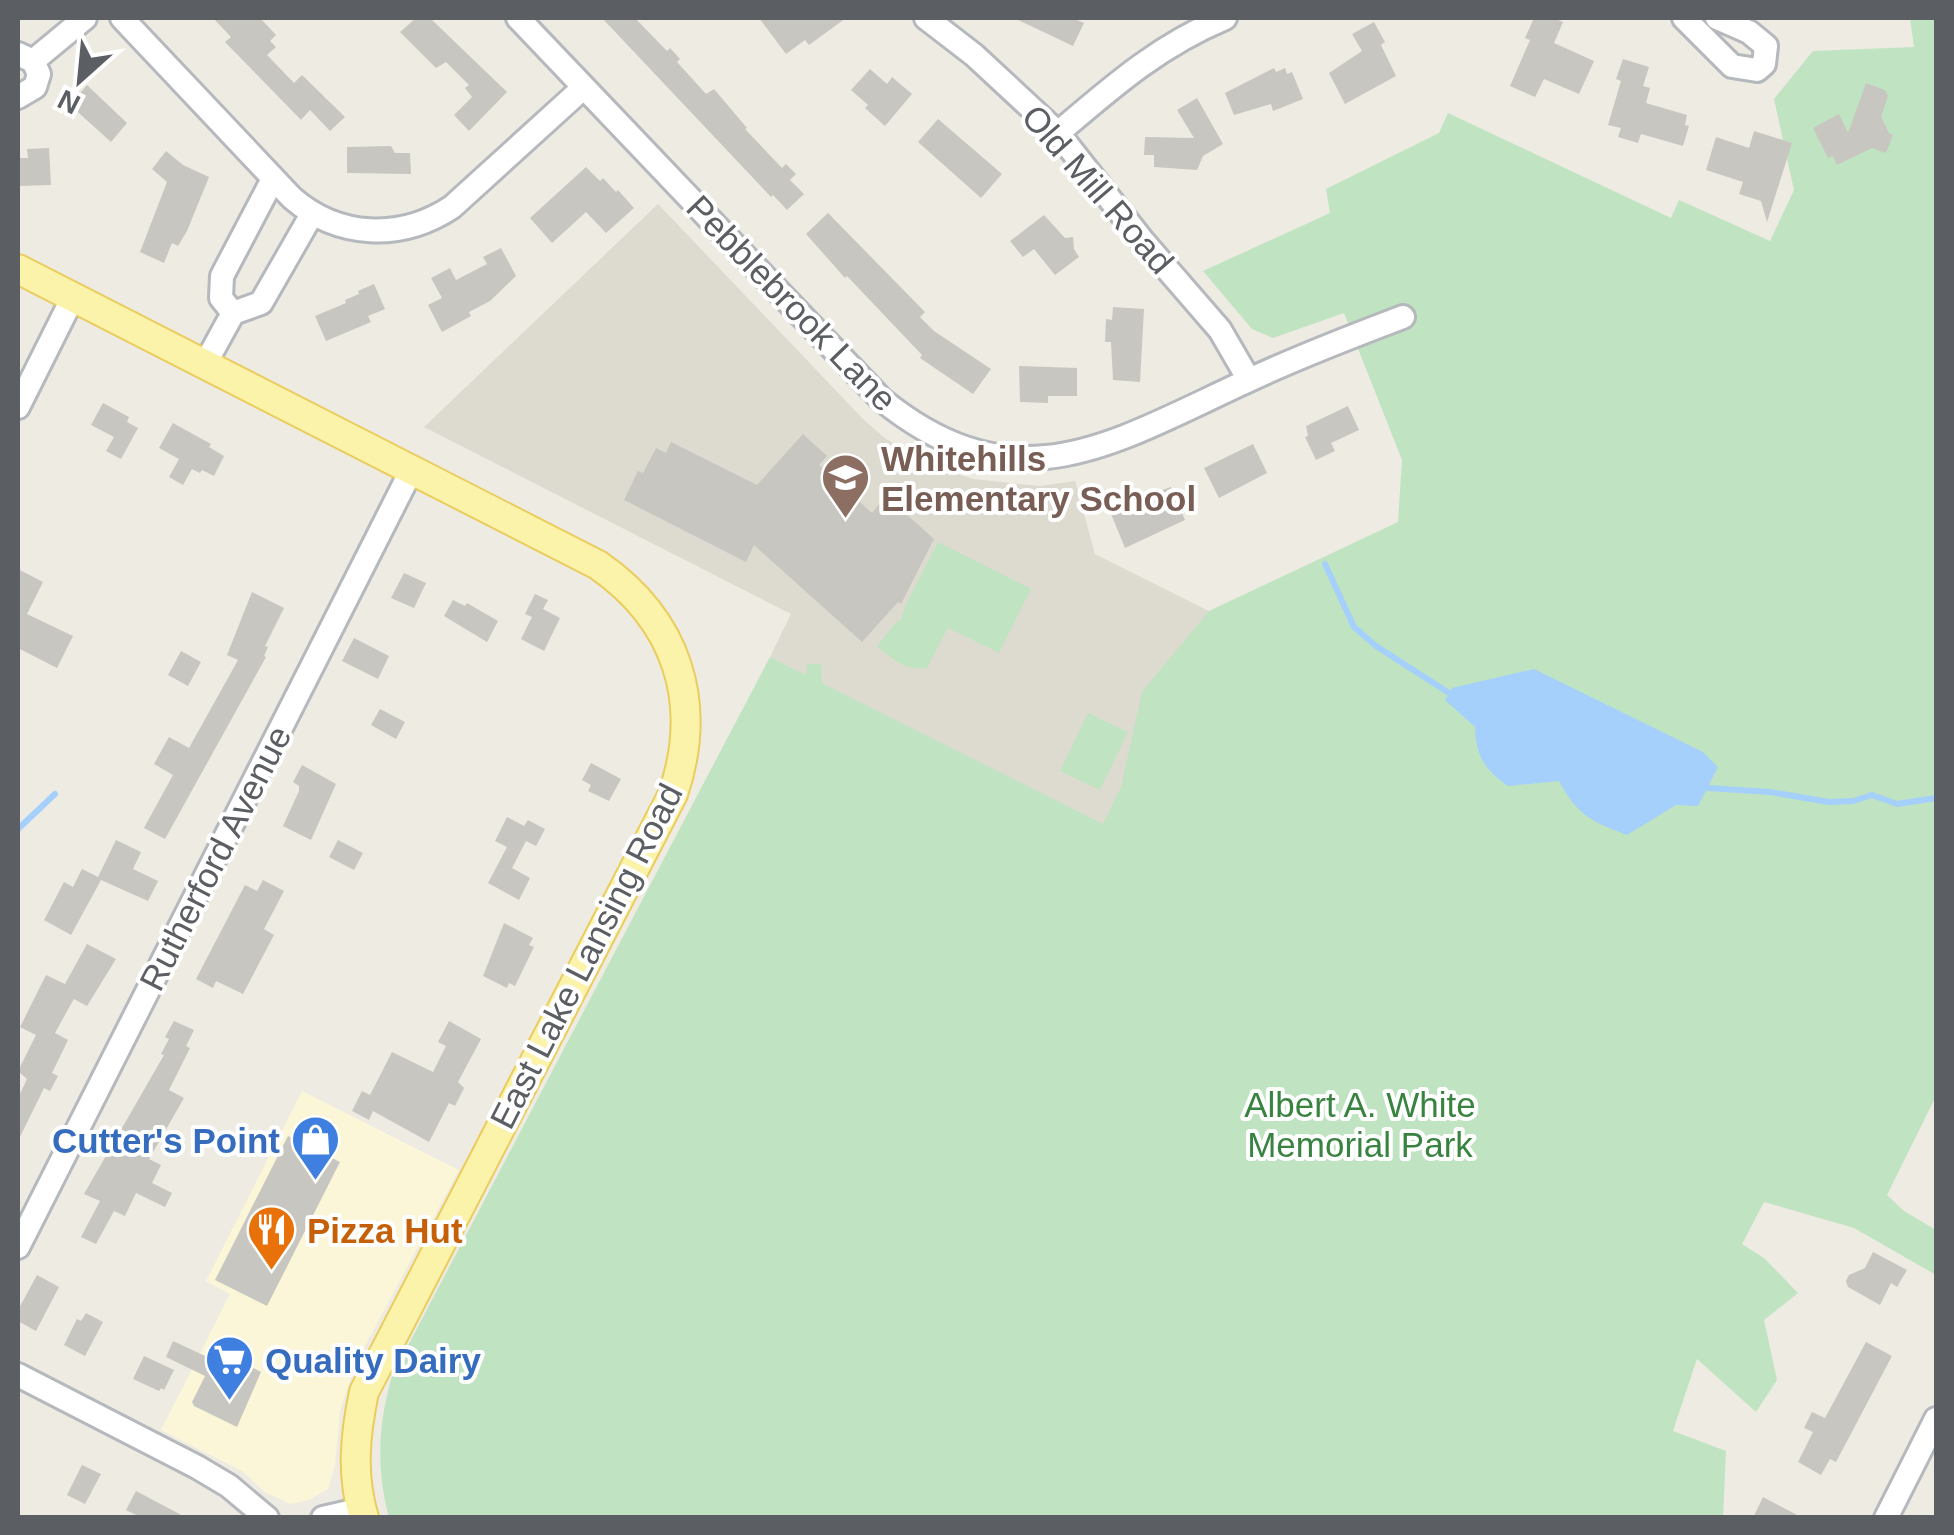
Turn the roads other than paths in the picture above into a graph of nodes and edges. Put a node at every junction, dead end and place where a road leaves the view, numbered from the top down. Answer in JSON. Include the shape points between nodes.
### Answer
{"nodes":[{"id":1,"x":86,"y":18,"type":"edge"},
{"id":2,"x":122,"y":18,"type":"edge"},
{"id":3,"x":518,"y":18,"type":"edge"},
{"id":4,"x":926,"y":18,"type":"edge"},
{"id":5,"x":1226,"y":18,"type":"edge"},
{"id":6,"x":1684,"y":18,"type":"edge"},
{"id":7,"x":1717,"y":18,"type":"edge"},
{"id":8,"x":26,"y":58,"type":"edge"},
{"id":9,"x":583,"y":88,"type":"junction"},
{"id":10,"x":18,"y":97,"type":"edge"},
{"id":11,"x":1058,"y":133,"type":"junction"},
{"id":12,"x":273,"y":180,"type":"junction"},
{"id":13,"x":312,"y":214,"type":"junction"},
{"id":14,"x":18,"y":269,"type":"edge"},
{"id":15,"x":73,"y":297,"type":"junction"},
{"id":16,"x":233,"y":313,"type":"junction"},
{"id":17,"x":1402,"y":317,"type":"dead end"},
{"id":18,"x":206,"y":364,"type":"junction"},
{"id":19,"x":1249,"y":380,"type":"junction"},
{"id":20,"x":18,"y":407,"type":"edge"},
{"id":21,"x":412,"y":470,"type":"junction"},
{"id":22,"x":18,"y":1247,"type":"edge"},
{"id":23,"x":18,"y":1375,"type":"edge"},
{"id":24,"x":1936,"y":1419,"type":"edge"},
{"id":25,"x":363,"y":1513,"type":"edge"},
{"id":26,"x":267,"y":1518,"type":"edge"},
{"id":27,"x":323,"y":1518,"type":"edge"},
{"id":28,"x":1886,"y":1518,"type":"edge"}],
"edges":[{"from":1,"to":8,"type":"street"},
{"from":2,"to":12,"type":"street"},
{"from":3,"to":9,"type":"street","name":"Pebblebrook Lane"},
{"from":4,"to":11,"type":"street","name":"Old Mill Road"},
{"from":5,"to":11,"type":"street","via":[[1141,62]]},
{"from":6,"to":7,"type":"street","via":[[1732,66],[1757,70],[1764,64],[1766,46],[1759,38]]},
{"from":8,"to":10,"type":"street","via":[[39,74],[35,87]]},
{"from":9,"to":13,"type":"street","via":[[432,221],[367,231]]},
{"from":9,"to":19,"type":"street","name":"Pebblebrook Lane","via":[[881,399],[942,440],[977,454],[1054,456],[1128,436]]},
{"from":11,"to":19,"type":"street","name":"Old Mill Road","via":[[1220,330]]},
{"from":12,"to":13,"type":"street"},
{"from":12,"to":16,"type":"street","via":[[222,276],[221,298]]},
{"from":13,"to":16,"type":"street","via":[[261,304]]},
{"from":14,"to":15,"type":"main road","name":"East Lake Lansing Road"},
{"from":15,"to":18,"type":"main road","name":"East Lake Lansing Road"},
{"from":15,"to":20,"type":"street"},
{"from":16,"to":18,"type":"street"},
{"from":17,"to":19,"type":"street","name":"Pebblebrook Lane"},
{"from":18,"to":21,"type":"main road","name":"East Lake Lansing Road"},
{"from":21,"to":22,"type":"street","name":"Rutherford Avenue"},
{"from":21,"to":25,"type":"main road","name":"East Lake Lansing Road","via":[[598,565],[629,589],[675,660],[686,734],[680,774],[664,812],[364,1392],[354,1446]]},
{"from":23,"to":26,"type":"street","via":[[197,1467]]},
{"from":24,"to":28,"type":"street"},
{"from":25,"to":27,"type":"street"}]}
